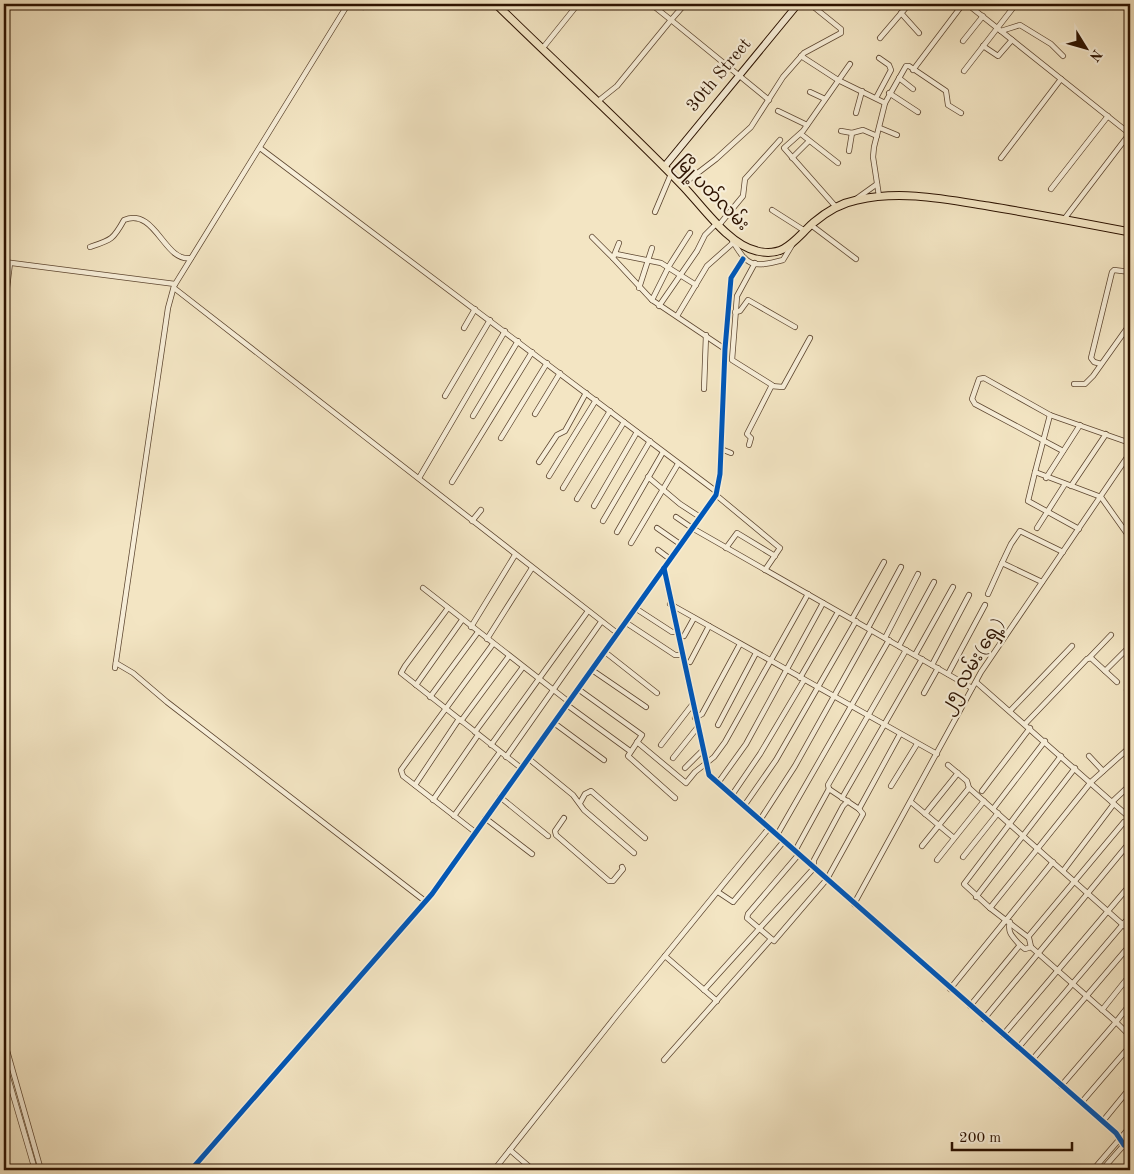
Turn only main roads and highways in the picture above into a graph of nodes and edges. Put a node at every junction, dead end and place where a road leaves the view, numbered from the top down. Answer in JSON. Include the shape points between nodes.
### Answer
{"nodes":[{"id":1,"x":496,"y":4,"type":"edge"},
{"id":2,"x":798,"y":4,"type":"edge"},
{"id":3,"x":664,"y":167,"type":"junction"},
{"id":4,"x":1130,"y":232,"type":"edge"}],
"edges":[{"from":1,"to":3,"type":"main road","name":"မြို့ပတ်လမ်း"},
{"from":2,"to":3,"type":"main road","name":"30th Street"},
{"from":3,"to":4,"type":"main road","name":"မြို့ပတ်လမ်း","via":[[732,239],[758,252],[777,252],[792,245],[811,225],[836,207],[879,196],[913,195],[1065,218]]}]}
